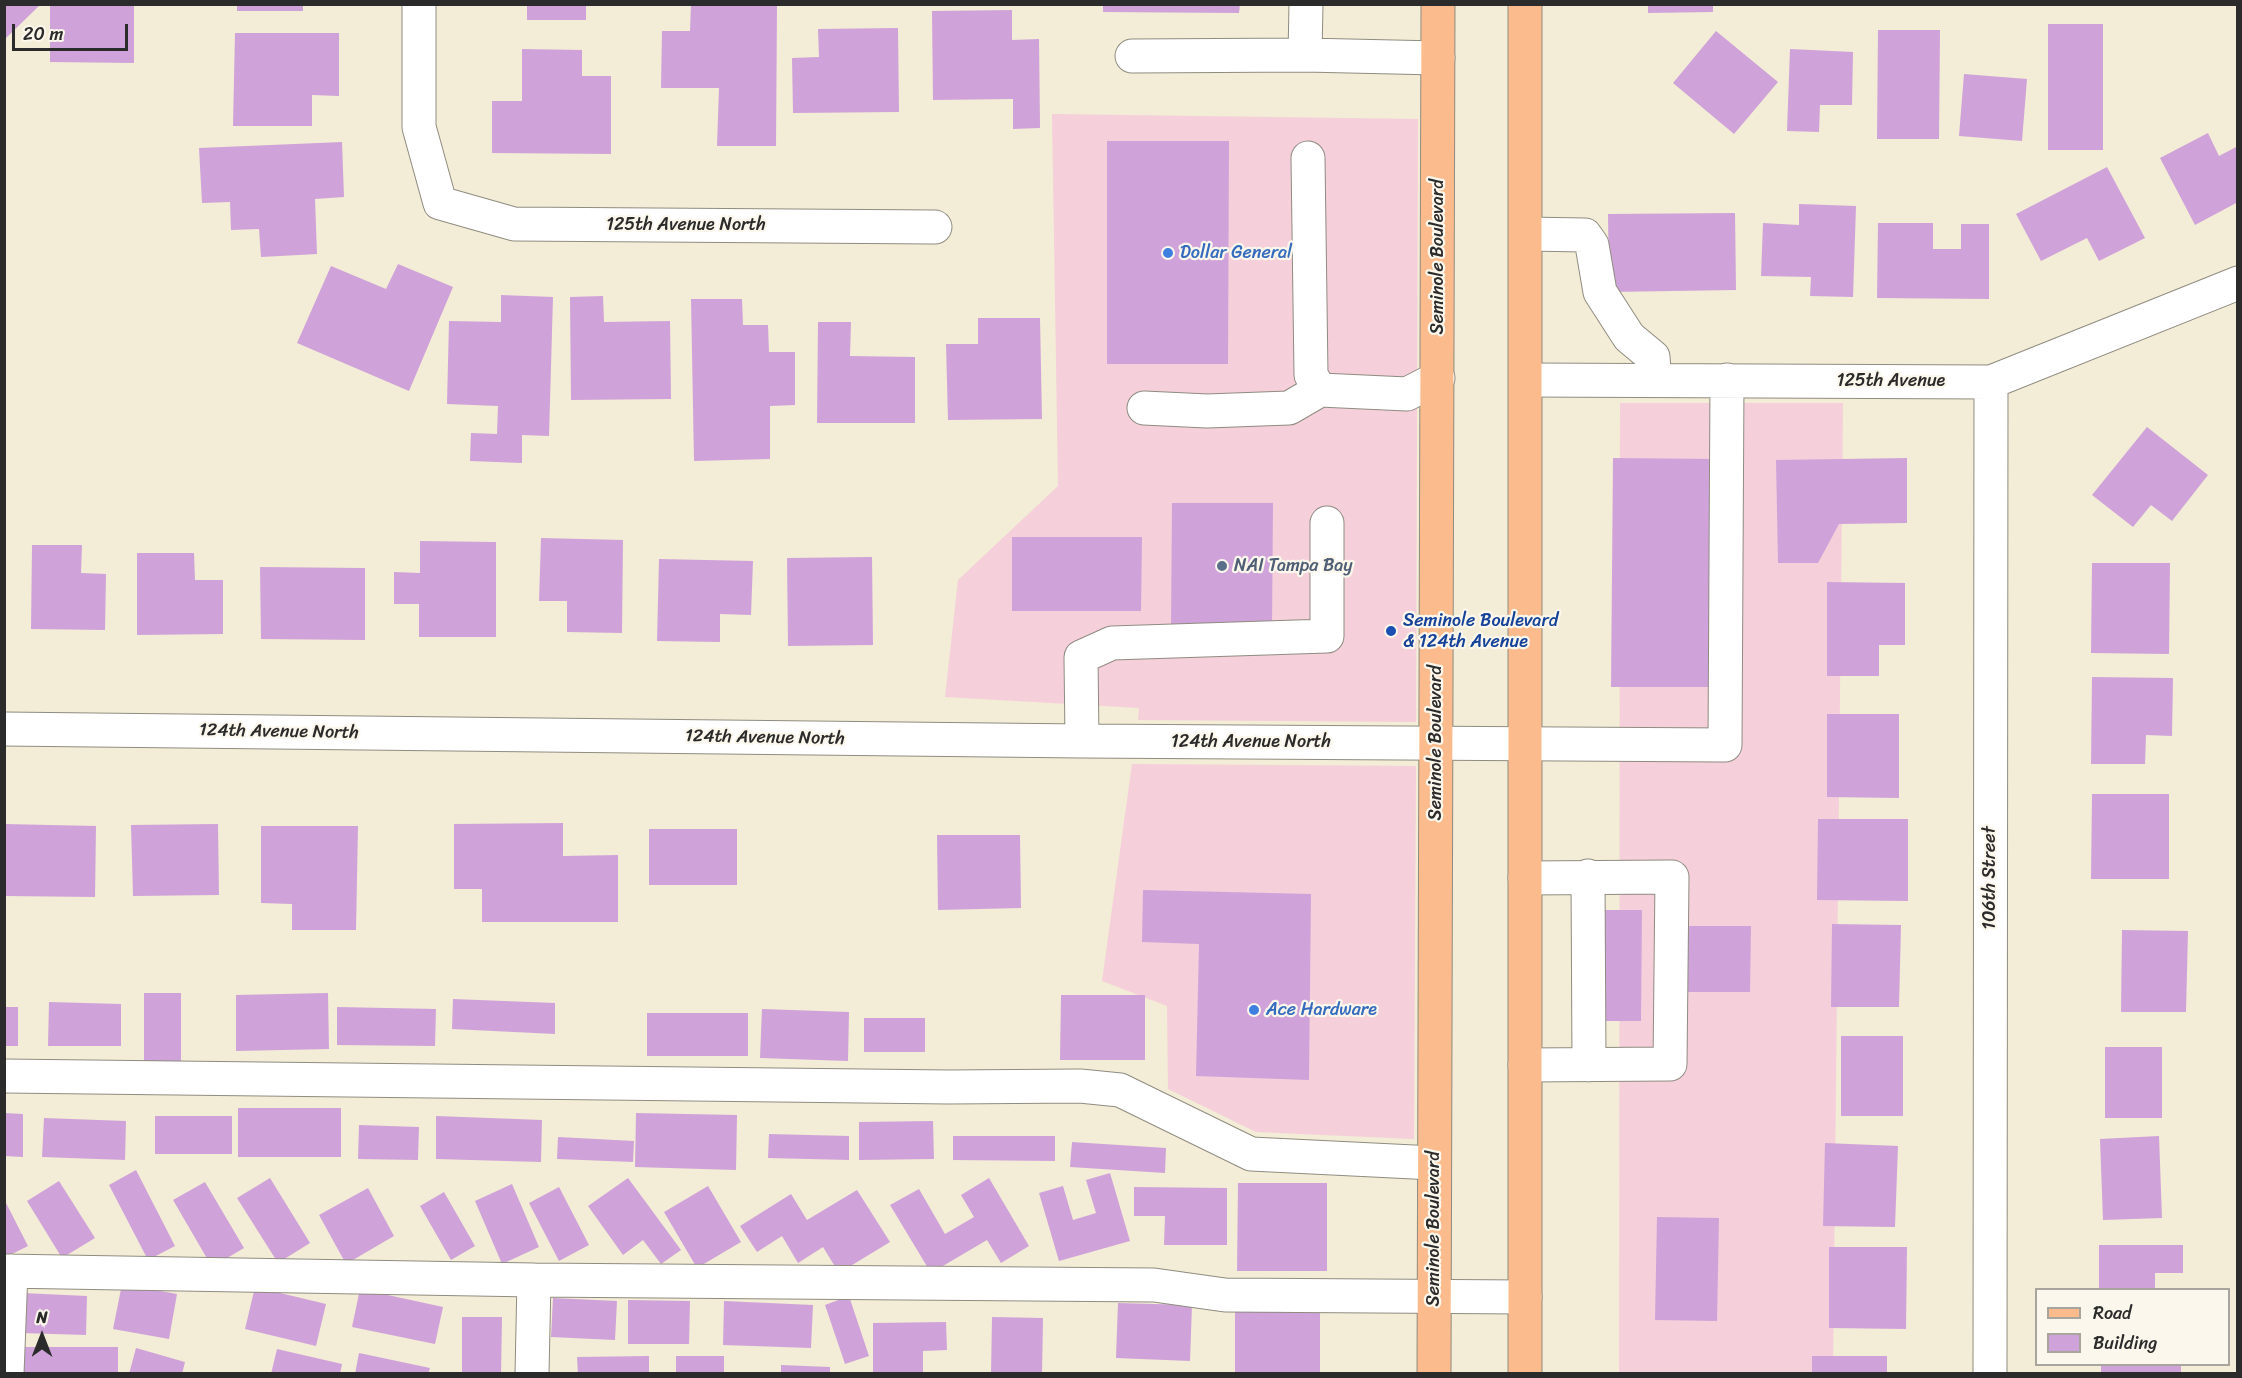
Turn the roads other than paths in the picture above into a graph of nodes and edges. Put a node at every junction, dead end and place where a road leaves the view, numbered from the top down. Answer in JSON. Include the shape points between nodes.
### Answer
{"nodes":[{"id":1,"x":419,"y":4,"type":"edge"},
{"id":2,"x":1306,"y":4,"type":"edge"},
{"id":3,"x":1438,"y":4,"type":"edge"},
{"id":4,"x":1525,"y":4,"type":"edge"},
{"id":5,"x":1305,"y":55,"type":"junction"},
{"id":6,"x":1132,"y":56,"type":"dead end"},
{"id":7,"x":1438,"y":58,"type":"junction"},
{"id":8,"x":1308,"y":158,"type":"dead end"},
{"id":9,"x":935,"y":227,"type":"dead end"},
{"id":10,"x":1526,"y":234,"type":"junction"},
{"id":11,"x":2238,"y":283,"type":"edge"},
{"id":12,"x":1438,"y":378,"type":"junction"},
{"id":13,"x":1526,"y":380,"type":"junction"},
{"id":14,"x":1655,"y":380,"type":"junction"},
{"id":15,"x":1727,"y":380,"type":"junction"},
{"id":16,"x":1991,"y":382,"type":"junction"},
{"id":17,"x":1320,"y":390,"type":"junction"},
{"id":18,"x":1144,"y":408,"type":"dead end"},
{"id":19,"x":1327,"y":523,"type":"dead end"},
{"id":20,"x":4,"y":729,"type":"edge"},
{"id":21,"x":1082,"y":741,"type":"junction"},
{"id":22,"x":1436,"y":744,"type":"junction"},
{"id":23,"x":1525,"y":745,"type":"junction"},
{"id":24,"x":1588,"y":876,"type":"junction"},
{"id":25,"x":1525,"y":878,"type":"junction"},
{"id":26,"x":1524,"y":1065,"type":"junction"},
{"id":27,"x":1589,"y":1065,"type":"junction"},
{"id":28,"x":4,"y":1076,"type":"edge"},
{"id":29,"x":1434,"y":1163,"type":"junction"},
{"id":30,"x":8,"y":1271,"type":"edge"},
{"id":31,"x":534,"y":1280,"type":"junction"},
{"id":32,"x":1433,"y":1295,"type":"junction"},
{"id":33,"x":1524,"y":1297,"type":"junction"},
{"id":34,"x":7,"y":1374,"type":"edge"},
{"id":35,"x":532,"y":1374,"type":"edge"},
{"id":36,"x":1434,"y":1374,"type":"edge"},
{"id":37,"x":1525,"y":1374,"type":"edge"},
{"id":38,"x":1990,"y":1374,"type":"edge"}],
"edges":[{"from":1,"to":9,"type":"street","name":"125th Avenue North","via":[[419,127],[440,203],[514,224]]},
{"from":2,"to":5,"type":"street"},
{"from":3,"to":7,"type":"main road","name":"Seminole Boulevard"},
{"from":4,"to":10,"type":"main road"},
{"from":5,"to":6,"type":"street"},
{"from":5,"to":7,"type":"street"},
{"from":7,"to":12,"type":"main road","name":"Seminole Boulevard"},
{"from":8,"to":17,"type":"street","via":[[1311,375]]},
{"from":10,"to":13,"type":"main road"},
{"from":10,"to":14,"type":"street","via":[[1585,235],[1592,245],[1600,292],[1629,337],[1653,357]]},
{"from":11,"to":16,"type":"street","name":"125th Avenue"},
{"from":12,"to":17,"type":"street","via":[[1407,394]]},
{"from":12,"to":22,"type":"main road","name":"Seminole Boulevard"},
{"from":13,"to":14,"type":"street","name":"125th Avenue"},
{"from":13,"to":23,"type":"main road"},
{"from":14,"to":15,"type":"street","name":"125th Avenue"},
{"from":15,"to":16,"type":"street","name":"125th Avenue"},
{"from":15,"to":23,"type":"street","name":"124th Avenue North","via":[[1725,745]]},
{"from":16,"to":38,"type":"street","name":"106th Street"},
{"from":17,"to":18,"type":"street","via":[[1289,408]]},
{"from":19,"to":21,"type":"street","via":[[1327,636],[1112,642],[1081,657]]},
{"from":20,"to":21,"type":"street","name":"124th Avenue North"},
{"from":21,"to":22,"type":"street","name":"124th Avenue North"},
{"from":22,"to":23,"type":"street","name":"124th Avenue North"},
{"from":22,"to":29,"type":"main road","name":"Seminole Boulevard"},
{"from":23,"to":25,"type":"main road"},
{"from":24,"to":25,"type":"street"},
{"from":24,"to":27,"type":"street"},
{"from":24,"to":27,"type":"street","via":[[1672,877],[1670,1064]]},
{"from":25,"to":26,"type":"main road"},
{"from":26,"to":27,"type":"street"},
{"from":26,"to":33,"type":"main road"},
{"from":28,"to":29,"type":"street","via":[[1080,1086],[1120,1090],[1251,1154]]},
{"from":29,"to":32,"type":"main road","name":"Seminole Boulevard"},
{"from":30,"to":31,"type":"street"},
{"from":30,"to":34,"type":"street"},
{"from":31,"to":32,"type":"street","via":[[1154,1286],[1225,1295]]},
{"from":31,"to":35,"type":"street"},
{"from":32,"to":33,"type":"street"},
{"from":32,"to":36,"type":"main road","name":"Seminole Boulevard"},
{"from":33,"to":37,"type":"main road"}]}
